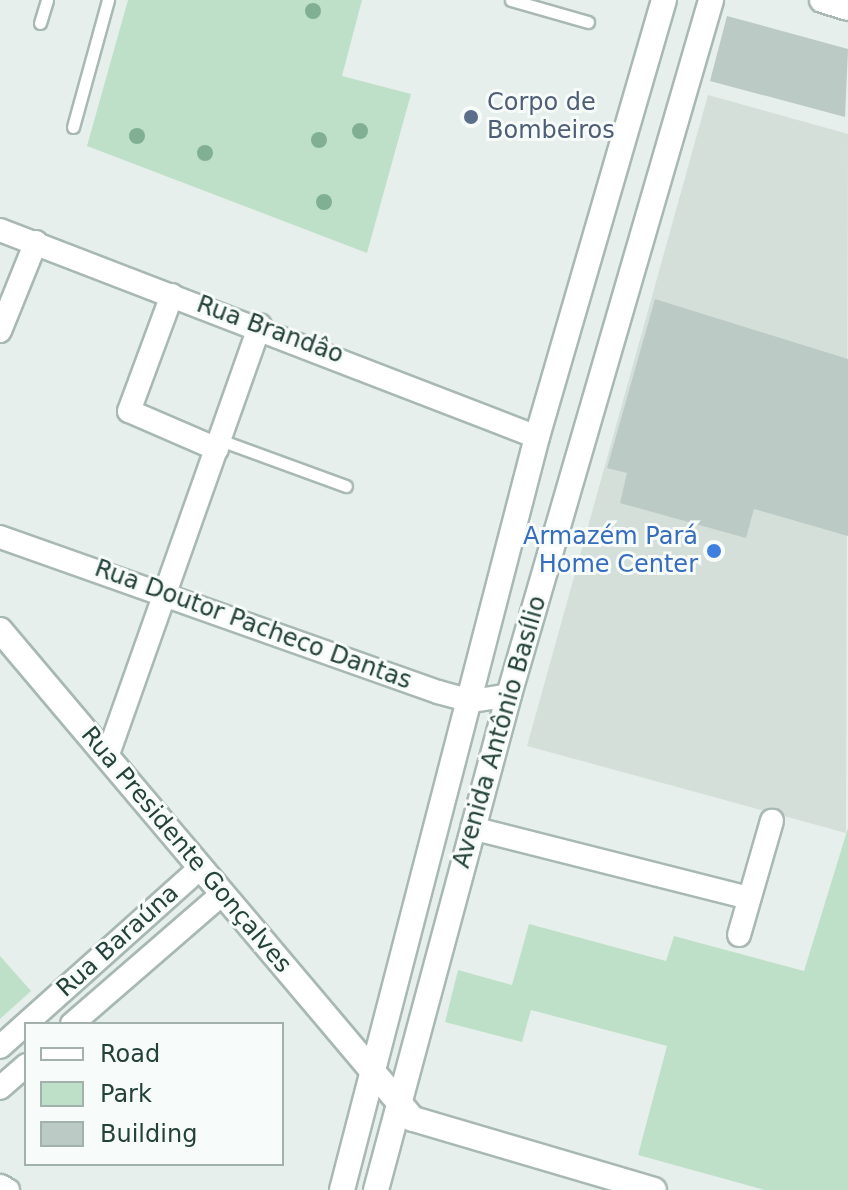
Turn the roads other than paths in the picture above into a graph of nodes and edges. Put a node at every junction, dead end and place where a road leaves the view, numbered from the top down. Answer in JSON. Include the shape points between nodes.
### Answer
{"nodes":[{"id":1,"x":47,"y":0,"type":"edge"},
{"id":2,"x":108,"y":0,"type":"edge"},
{"id":3,"x":511,"y":0,"type":"edge"},
{"id":4,"x":664,"y":0,"type":"edge"},
{"id":5,"x":711,"y":0,"type":"edge"},
{"id":6,"x":822,"y":0,"type":"edge"},
{"id":7,"x":848,"y":8,"type":"edge"},
{"id":8,"x":588,"y":22,"type":"dead end"},
{"id":9,"x":40,"y":23,"type":"dead end"},
{"id":10,"x":73,"y":127,"type":"dead end"},
{"id":11,"x":0,"y":230,"type":"edge"},
{"id":12,"x":36,"y":242,"type":"junction"},
{"id":13,"x":172,"y":295,"type":"junction"},
{"id":14,"x":260,"y":325,"type":"junction"},
{"id":15,"x":0,"y":331,"type":"edge"},
{"id":16,"x":537,"y":437,"type":"junction"},
{"id":17,"x":219,"y":444,"type":"junction"},
{"id":18,"x":346,"y":486,"type":"dead end"},
{"id":19,"x":0,"y":537,"type":"edge"},
{"id":20,"x":164,"y":592,"type":"junction"},
{"id":21,"x":0,"y":630,"type":"edge"},
{"id":22,"x":509,"y":695,"type":"junction"},
{"id":23,"x":472,"y":701,"type":"junction"},
{"id":24,"x":107,"y":757,"type":"junction"},
{"id":25,"x":772,"y":821,"type":"dead end"},
{"id":26,"x":472,"y":828,"type":"junction"},
{"id":27,"x":200,"y":868,"type":"junction"},
{"id":28,"x":221,"y":895,"type":"junction"},
{"id":29,"x":748,"y":898,"type":"junction"},
{"id":30,"x":739,"y":935,"type":"dead end"},
{"id":31,"x":28,"y":1022,"type":"edge"},
{"id":32,"x":74,"y":1022,"type":"edge"},
{"id":33,"x":24,"y":1026,"type":"edge"},
{"id":34,"x":0,"y":1047,"type":"edge"},
{"id":35,"x":24,"y":1067,"type":"edge"},
{"id":36,"x":372,"y":1069,"type":"junction"},
{"id":37,"x":0,"y":1088,"type":"edge"},
{"id":38,"x":399,"y":1106,"type":"junction"},
{"id":39,"x":0,"y":1186,"type":"edge"},
{"id":40,"x":622,"y":1186,"type":"edge"},
{"id":41,"x":8,"y":1190,"type":"edge"},
{"id":42,"x":342,"y":1190,"type":"edge"},
{"id":43,"x":376,"y":1190,"type":"edge"},
{"id":44,"x":654,"y":1190,"type":"edge"}],
"edges":[{"from":1,"to":9,"type":"lane"},
{"from":2,"to":10,"type":"lane"},
{"from":3,"to":8,"type":"lane"},
{"from":4,"to":16,"type":"main road","name":"Avenida Antônio Basílio"},
{"from":5,"to":22,"type":"main road","name":"Avenida Antônio Basílio"},
{"from":6,"to":7,"type":"main road"},
{"from":11,"to":12,"type":"street","name":"Rua Brandâo"},
{"from":12,"to":13,"type":"street","name":"Rua Brandâo"},
{"from":12,"to":15,"type":"street"},
{"from":13,"to":14,"type":"street","name":"Rua Brandâo"},
{"from":13,"to":17,"type":"street","via":[[128,405],[134,418]]},
{"from":14,"to":16,"type":"street","name":"Rua Brandâo"},
{"from":14,"to":17,"type":"street"},
{"from":16,"to":23,"type":"main road","name":"Avenida Antônio Basílio"},
{"from":17,"to":18,"type":"lane"},
{"from":17,"to":20,"type":"street"},
{"from":19,"to":20,"type":"street","name":"Rua Doutor Pacheco Dantas"},
{"from":20,"to":23,"type":"street","name":"Rua Doutor Pacheco Dantas"},
{"from":20,"to":24,"type":"street"},
{"from":21,"to":24,"type":"main road","name":"Rua Presidente Gonçalves"},
{"from":22,"to":23,"type":"street","name":"Rua Doutor Pacheco Dantas"},
{"from":22,"to":26,"type":"main road","name":"Avenida Antônio Basílio"},
{"from":23,"to":36,"type":"main road","name":"Avenida Antônio Basílio"},
{"from":24,"to":27,"type":"main road","name":"Rua Presidente Gonçalves"},
{"from":25,"to":29,"type":"street"},
{"from":26,"to":29,"type":"street"},
{"from":26,"to":38,"type":"main road","name":"Avenida Antônio Basílio"},
{"from":27,"to":28,"type":"main road","name":"Rua Presidente Gonçalves"},
{"from":27,"to":31,"type":"street","name":"Rua Baraúna"},
{"from":28,"to":32,"type":"street","name":"Rua Baraúna"},
{"from":28,"to":36,"type":"main road","name":"Rua Presidente Gonçalves"},
{"from":29,"to":30,"type":"street"},
{"from":33,"to":34,"type":"street","name":"Rua Baraúna"},
{"from":35,"to":37,"type":"street"},
{"from":36,"to":38,"type":"main road","name":"Rua Presidente Gonçalves"},
{"from":36,"to":42,"type":"main road","name":"Avenida Antônio Basílio"},
{"from":38,"to":40,"type":"main road","name":"Rua Presidente Gonçalves","via":[[433,1129]]},
{"from":38,"to":43,"type":"main road","name":"Avenida Antônio Basílio"},
{"from":39,"to":41,"type":"street"},
{"from":40,"to":44,"type":"main road","name":"Rua Presidente Gonçalves"}]}
